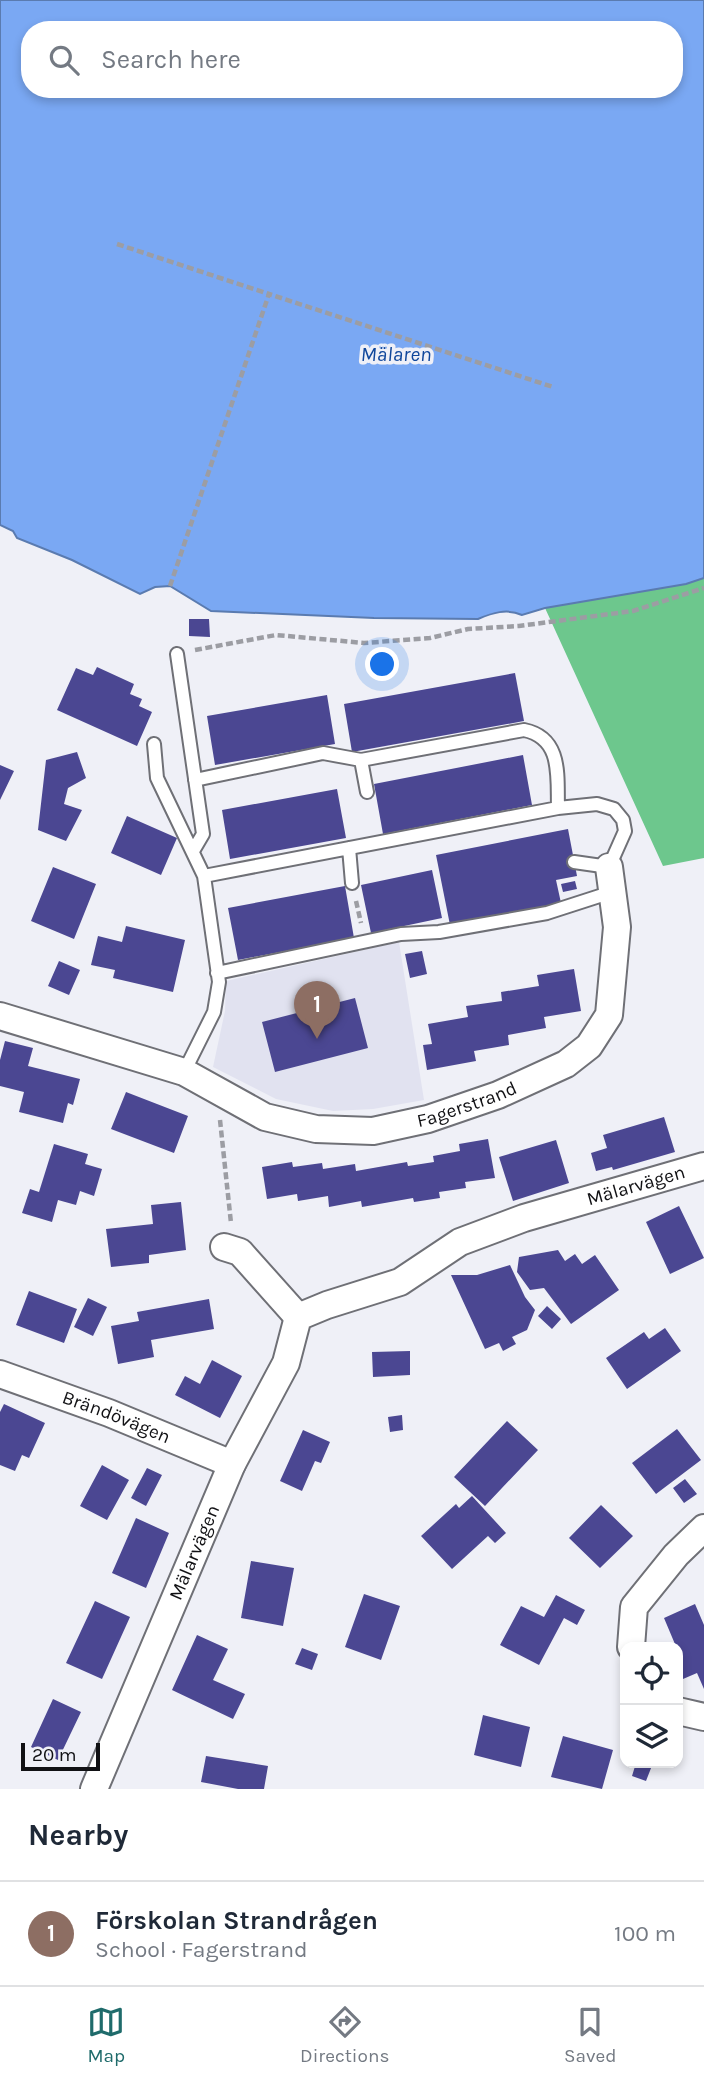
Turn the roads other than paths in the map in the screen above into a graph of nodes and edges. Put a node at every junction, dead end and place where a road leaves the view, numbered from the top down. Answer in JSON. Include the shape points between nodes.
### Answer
{"nodes":[{"id":1,"x":177,"y":654,"type":"road end"},
{"id":2,"x":154,"y":744,"type":"dead end"},
{"id":3,"x":361,"y":760,"type":"junction"},
{"id":4,"x":195,"y":780,"type":"junction"},
{"id":5,"x":367,"y":792,"type":"dead end"},
{"id":6,"x":558,"y":808,"type":"junction"},
{"id":7,"x":349,"y":848,"type":"junction"},
{"id":8,"x":193,"y":851,"type":"junction"},
{"id":9,"x":574,"y":862,"type":"dead end"},
{"id":10,"x":204,"y":876,"type":"junction"},
{"id":11,"x":610,"y":879,"type":"junction"},
{"id":12,"x":352,"y":883,"type":"road end"},
{"id":13,"x":217,"y":973,"type":"junction"},
{"id":14,"x":0,"y":1016,"type":"edge"},
{"id":15,"x":184,"y":1072,"type":"junction"},
{"id":16,"x":704,"y":1166,"type":"edge"},
{"id":17,"x":224,"y":1247,"type":"dead end"},
{"id":18,"x":298,"y":1317,"type":"junction"},
{"id":19,"x":0,"y":1374,"type":"edge"},
{"id":20,"x":232,"y":1464,"type":"junction"},
{"id":21,"x":704,"y":1528,"type":"edge"},
{"id":22,"x":632,"y":1642,"type":"edge"},
{"id":23,"x":683,"y":1712,"type":"edge"},
{"id":24,"x":704,"y":1717,"type":"edge"},
{"id":25,"x":94,"y":1789,"type":"edge"}],
"edges":[{"from":1,"to":4,"type":"lane"},
{"from":2,"to":8,"type":"lane","via":[[157,778]]},
{"from":3,"to":4,"type":"lane","via":[[323,753]]},
{"from":3,"to":5,"type":"lane"},
{"from":3,"to":6,"type":"lane","via":[[524,730],[536,732],[548,742],[556,759]]},
{"from":4,"to":8,"type":"lane","via":[[203,834]]},
{"from":6,"to":7,"type":"lane"},
{"from":6,"to":11,"type":"lane","via":[[597,804],[614,809],[623,820],[625,831]]},
{"from":7,"to":10,"type":"lane"},
{"from":7,"to":12,"type":"lane"},
{"from":8,"to":10,"type":"lane"},
{"from":9,"to":11,"type":"lane"},
{"from":10,"to":13,"type":"lane"},
{"from":11,"to":13,"type":"lane","via":[[547,913],[401,934]]},
{"from":11,"to":15,"type":"street","name":"Fagerstrand","via":[[617,927],[609,1015],[590,1046],[566,1064],[498,1095],[428,1119],[373,1131],[316,1129],[265,1117]]},
{"from":13,"to":15,"type":"lane","via":[[214,1012]]},
{"from":14,"to":15,"type":"street","name":"Fagerstrand"},
{"from":16,"to":18,"type":"street","name":"Mälarvägen","via":[[511,1223],[460,1242],[400,1282]]},
{"from":17,"to":18,"type":"street","via":[[240,1252]]},
{"from":18,"to":20,"type":"street","name":"Mälarvägen","via":[[286,1363]]},
{"from":19,"to":20,"type":"street","name":"Brändövägen"},
{"from":20,"to":25,"type":"street","name":"Mälarvägen"},
{"from":21,"to":22,"type":"street","via":[[635,1607]]},
{"from":23,"to":24,"type":"street"}]}
